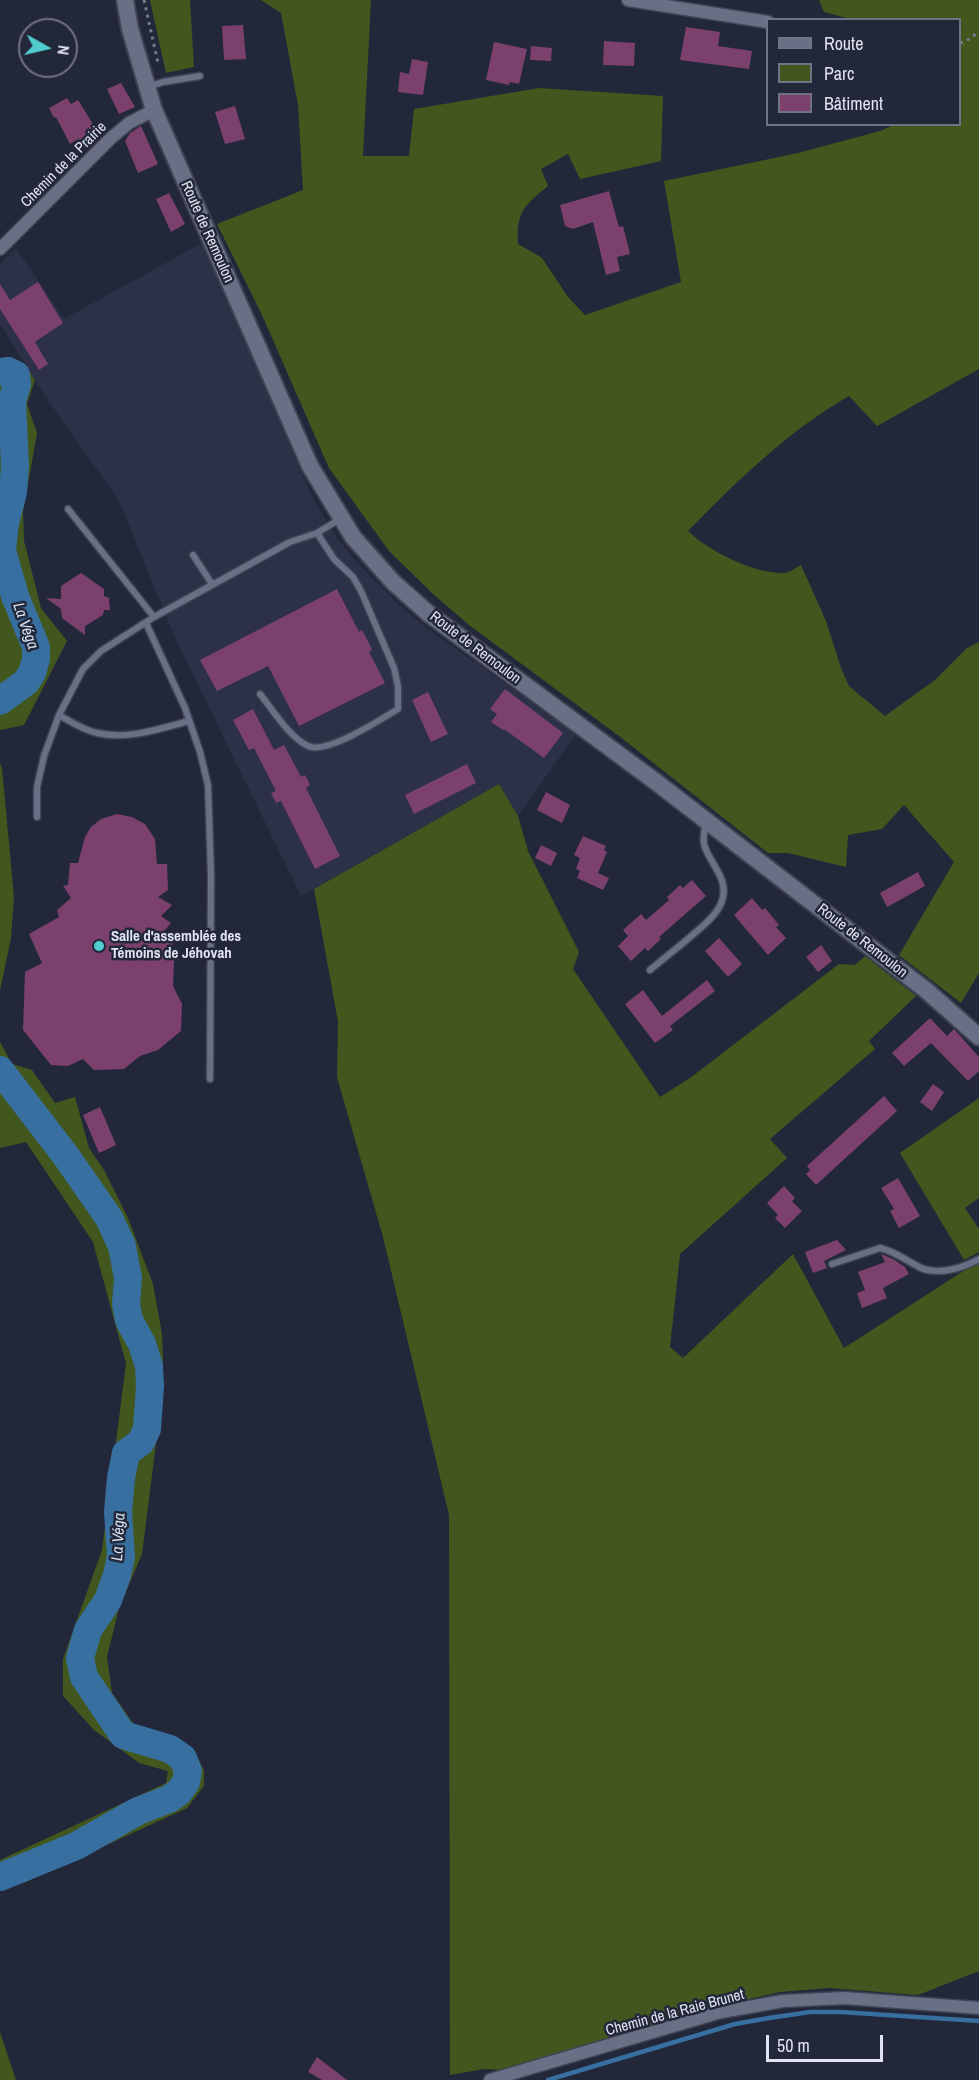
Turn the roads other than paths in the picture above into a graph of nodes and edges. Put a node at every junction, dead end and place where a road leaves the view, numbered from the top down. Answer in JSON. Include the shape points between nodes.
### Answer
{"nodes":[{"id":1,"x":125,"y":0,"type":"edge"},
{"id":2,"x":628,"y":0,"type":"edge"},
{"id":3,"x":766,"y":22,"type":"edge"},
{"id":4,"x":200,"y":76,"type":"dead end"},
{"id":5,"x":155,"y":85,"type":"junction"},
{"id":6,"x":154,"y":110,"type":"junction"},
{"id":7,"x":0,"y":249,"type":"edge"},
{"id":8,"x":68,"y":509,"type":"dead end"},
{"id":9,"x":341,"y":519,"type":"junction"},
{"id":10,"x":318,"y":533,"type":"junction"},
{"id":11,"x":193,"y":555,"type":"dead end"},
{"id":12,"x":212,"y":584,"type":"junction"},
{"id":13,"x":154,"y":617,"type":"junction"},
{"id":14,"x":146,"y":623,"type":"junction"},
{"id":15,"x":260,"y":694,"type":"dead end"},
{"id":16,"x":59,"y":715,"type":"junction"},
{"id":17,"x":189,"y":721,"type":"junction"},
{"id":18,"x":37,"y":817,"type":"dead end"},
{"id":19,"x":706,"y":821,"type":"junction"},
{"id":20,"x":650,"y":970,"type":"dead end"},
{"id":21,"x":979,"y":1037,"type":"edge"},
{"id":22,"x":210,"y":1079,"type":"dead end"},
{"id":23,"x":979,"y":1258,"type":"edge"},
{"id":24,"x":832,"y":1264,"type":"dead end"},
{"id":25,"x":979,"y":2008,"type":"edge"},
{"id":26,"x":490,"y":2080,"type":"edge"}],
"edges":[{"from":1,"to":5,"type":"main road","name":"Route de Remoulon","via":[[130,29]]},
{"from":2,"to":3,"type":"street"},
{"from":4,"to":5,"type":"lane"},
{"from":5,"to":6,"type":"main road","name":"Route de Remoulon"},
{"from":6,"to":7,"type":"street","name":"Chemin de la Prairie","via":[[111,138]]},
{"from":6,"to":9,"type":"main road","name":"Route de Remoulon","via":[[310,466]]},
{"from":8,"to":13,"type":"lane"},
{"from":9,"to":10,"type":"lane"},
{"from":9,"to":19,"type":"main road","name":"Route de Remoulon","via":[[393,582],[429,614]]},
{"from":10,"to":12,"type":"lane","via":[[290,542]]},
{"from":10,"to":15,"type":"lane","via":[[361,591],[394,668],[398,709],[351,736],[322,747],[309,747],[288,730]]},
{"from":11,"to":12,"type":"lane"},
{"from":12,"to":13,"type":"lane"},
{"from":13,"to":14,"type":"lane"},
{"from":14,"to":16,"type":"lane","via":[[101,651],[82,669]]},
{"from":14,"to":17,"type":"lane"},
{"from":16,"to":17,"type":"lane","via":[[83,728],[111,735],[136,735]]},
{"from":16,"to":18,"type":"lane","via":[[39,772]]},
{"from":17,"to":22,"type":"lane","via":[[208,785],[210,810]]},
{"from":19,"to":20,"type":"lane","via":[[702,839],[722,878],[722,902],[715,916]]},
{"from":19,"to":21,"type":"main road","name":"Route de Remoulon","via":[[927,991]]},
{"from":23,"to":24,"type":"lane","via":[[948,1270],[922,1269],[880,1248]]},
{"from":25,"to":26,"type":"street","name":"Chemin de la Raie Brunet","via":[[844,1998],[783,2001],[721,2012]]}]}
